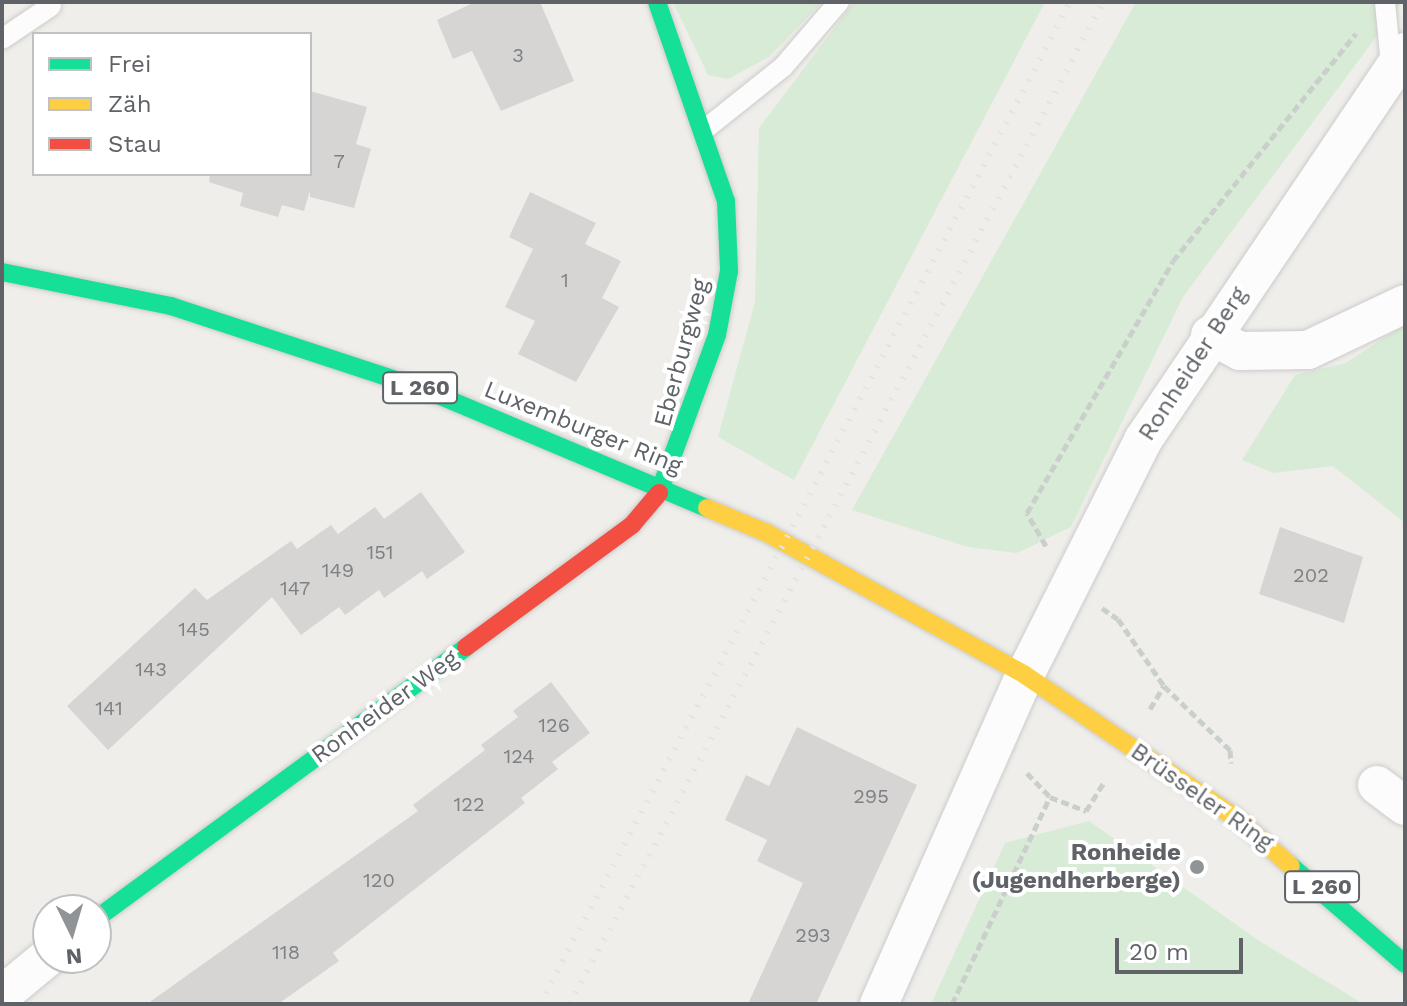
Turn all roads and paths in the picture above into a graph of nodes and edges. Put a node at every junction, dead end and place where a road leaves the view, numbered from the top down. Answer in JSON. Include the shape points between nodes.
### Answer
{"nodes":[{"id":1,"x":657,"y":2,"type":"edge"},
{"id":2,"x":839,"y":2,"type":"edge"},
{"id":3,"x":1385,"y":2,"type":"edge"},
{"id":4,"x":51,"y":6,"type":"dead end"},
{"id":5,"x":1362,"y":26,"type":"dead end"},
{"id":6,"x":2,"y":39,"type":"edge"},
{"id":7,"x":1398,"y":61,"type":"edge"},
{"id":8,"x":704,"y":130,"type":"junction"},
{"id":9,"x":2,"y":272,"type":"edge"},
{"id":10,"x":1405,"y":304,"type":"edge"},
{"id":11,"x":1210,"y":335,"type":"junction"},
{"id":12,"x":665,"y":486,"type":"junction"},
{"id":13,"x":1069,"y":586,"type":"junction"},
{"id":14,"x":1118,"y":619,"type":"dead end"},
{"id":15,"x":1025,"y":675,"type":"junction"},
{"id":16,"x":1164,"y":686,"type":"dead end"},
{"id":17,"x":1086,"y":811,"type":"dead end"},
{"id":18,"x":112,"y":907,"type":"edge"},
{"id":19,"x":1405,"y":964,"type":"edge"},
{"id":20,"x":32,"y":970,"type":"edge"},
{"id":21,"x":2,"y":995,"type":"edge"},
{"id":22,"x":879,"y":1004,"type":"edge"},
{"id":23,"x":952,"y":1004,"type":"edge"}],
"edges":[{"from":1,"to":8,"type":"main road","name":"Eberburgweg"},
{"from":2,"to":8,"type":"lane","via":[[783,67]]},
{"from":3,"to":7,"type":"lane","name":"Ronheider Berg"},
{"from":4,"to":6,"type":"lane"},
{"from":5,"to":13,"type":"path","via":[[1173,261],[1027,513]]},
{"from":7,"to":11,"type":"street","name":"Ronheider Berg"},
{"from":8,"to":12,"type":"main road","name":"Eberburgweg","via":[[726,201],[729,271],[717,335]]},
{"from":9,"to":12,"type":"main road","name":"Luxemburger Ring","number":"L 260","via":[[171,306],[426,390]]},
{"from":10,"to":11,"type":"street","via":[[1308,350],[1240,351]]},
{"from":11,"to":13,"type":"street","name":"Ronheider Berg","via":[[1143,440]]},
{"from":12,"to":15,"type":"main road","name":"Luxemburger Ring","number":"L 260","via":[[795,547]]},
{"from":12,"to":18,"type":"main road","name":"Ronheider Weg","via":[[632,525]]},
{"from":13,"to":15,"type":"street","name":"Ronheider Berg"},
{"from":14,"to":16,"type":"path"},
{"from":15,"to":19,"type":"main road","name":"Brüsseler Ring","number":"L 260","via":[[1235,817]]},
{"from":15,"to":22,"type":"street","name":"Ronheider Berg"},
{"from":17,"to":23,"type":"path","via":[[1050,797]]},
{"from":20,"to":21,"type":"street"}]}
